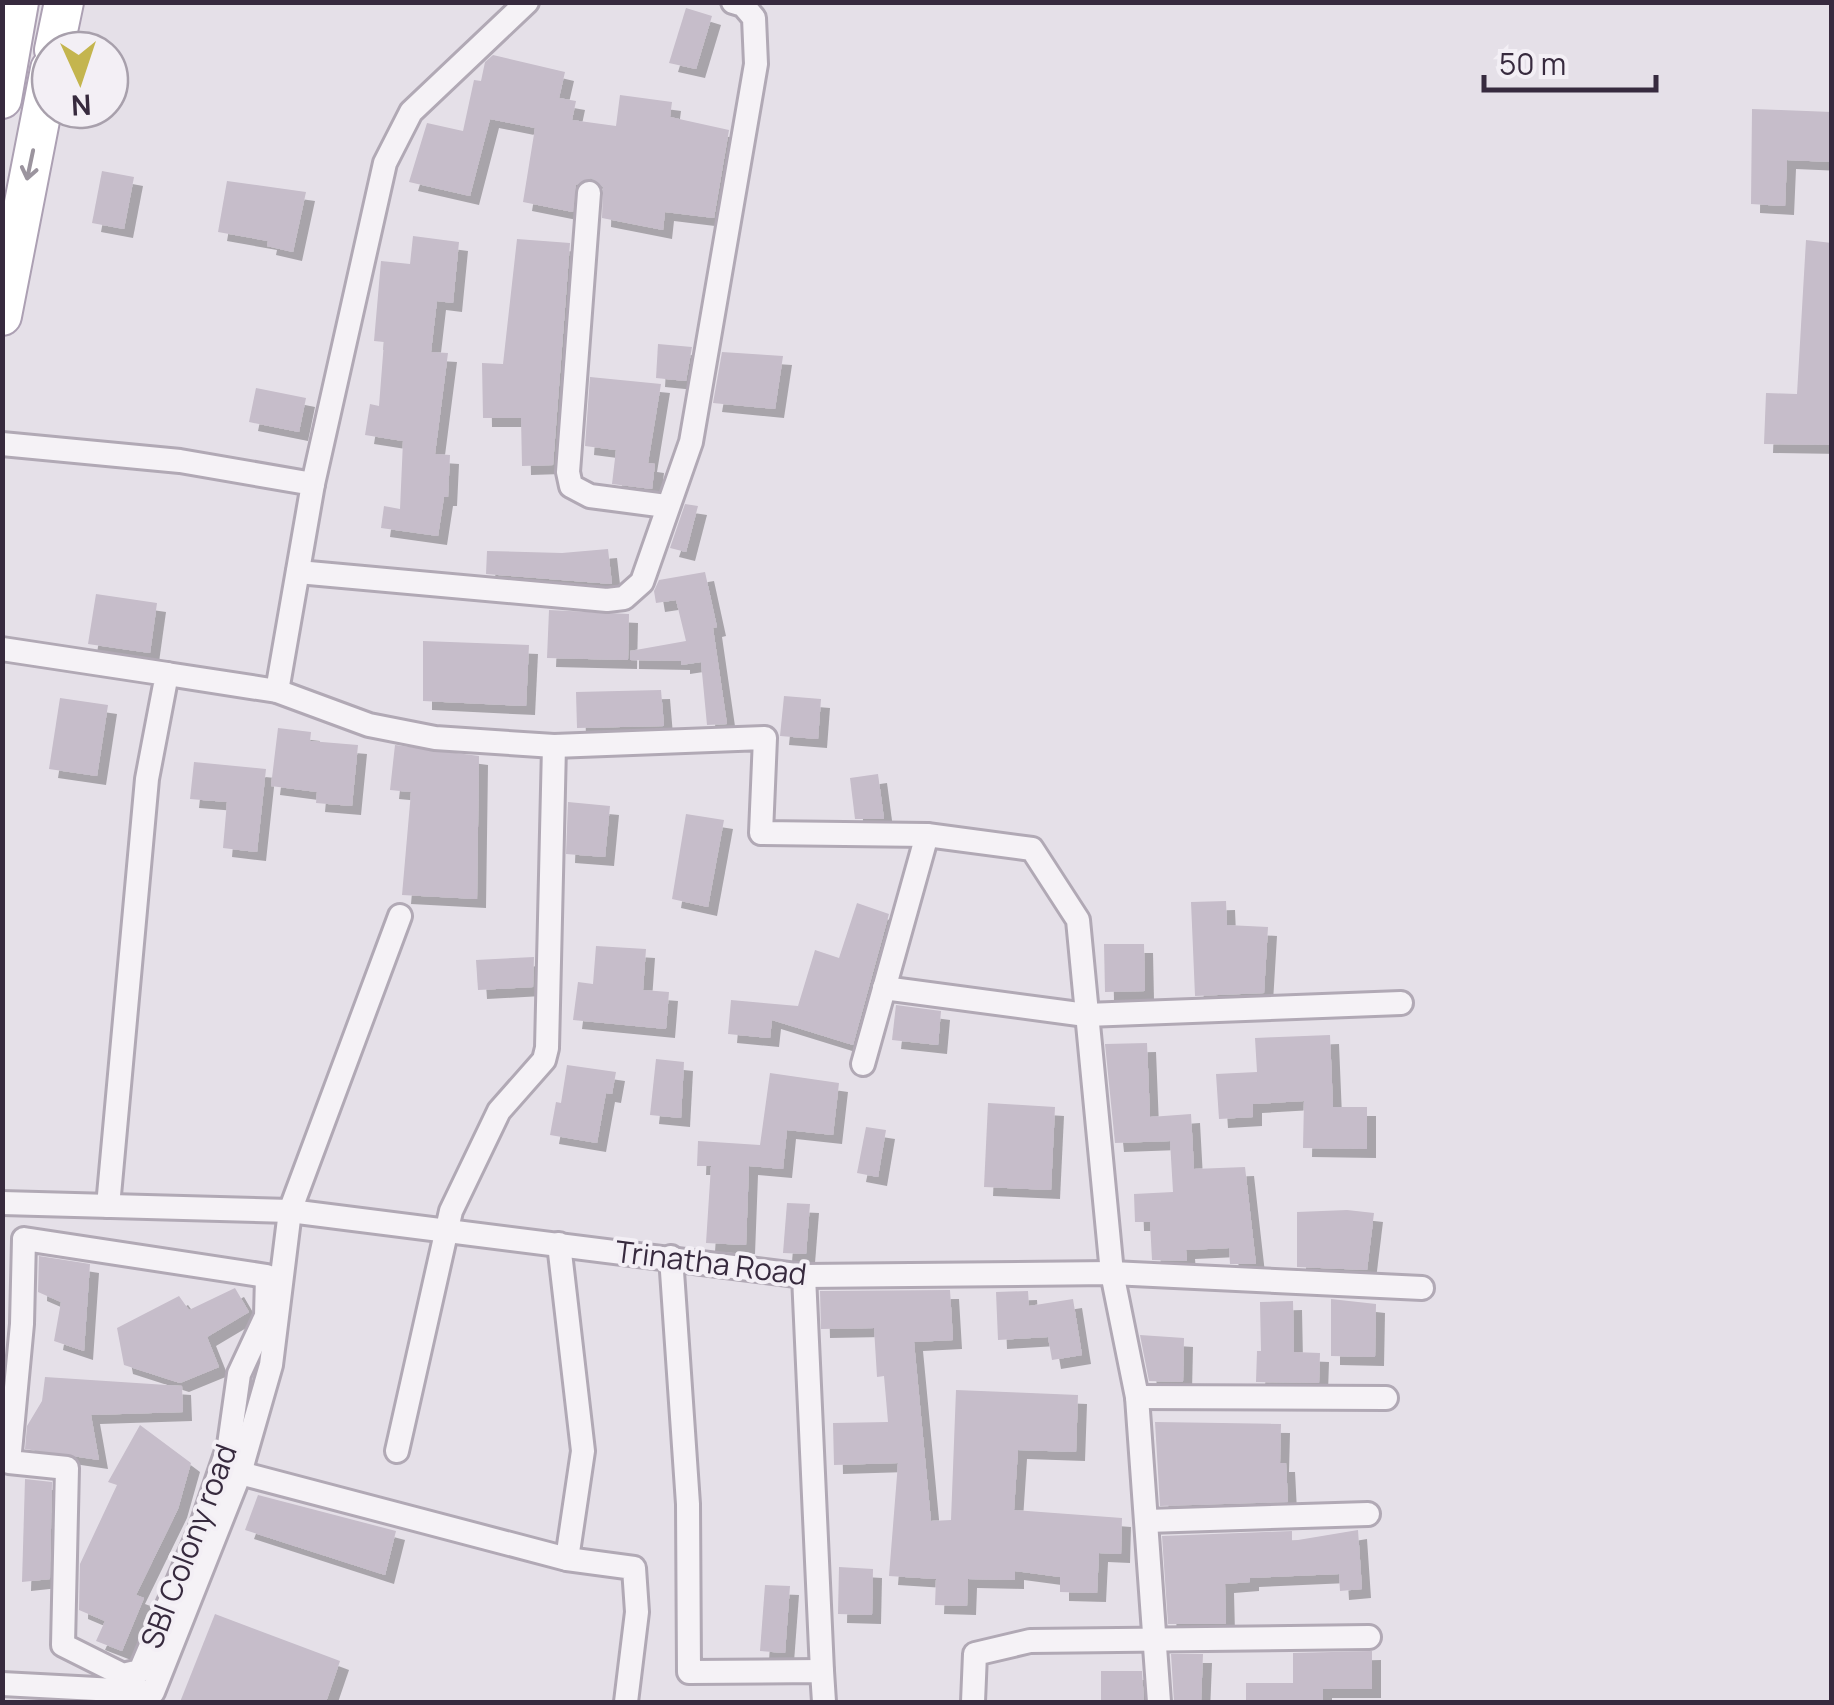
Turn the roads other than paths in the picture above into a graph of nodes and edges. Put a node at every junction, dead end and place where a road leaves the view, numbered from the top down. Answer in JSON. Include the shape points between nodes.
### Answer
{"nodes":[{"id":1,"x":19,"y":2,"type":"edge"},
{"id":2,"x":64,"y":2,"type":"edge"},
{"id":3,"x":528,"y":2,"type":"edge"},
{"id":4,"x":733,"y":2,"type":"edge"},
{"id":5,"x":58,"y":30,"type":"edge"},
{"id":6,"x":2,"y":99,"type":"edge"},
{"id":7,"x":38,"y":130,"type":"edge"},
{"id":8,"x":589,"y":193,"type":"dead end"},
{"id":9,"x":2,"y":316,"type":"edge"},
{"id":10,"x":2,"y":444,"type":"edge"},
{"id":11,"x":312,"y":484,"type":"junction"},
{"id":12,"x":666,"y":506,"type":"junction"},
{"id":13,"x":298,"y":572,"type":"junction"},
{"id":14,"x":2,"y":649,"type":"edge"},
{"id":15,"x":167,"y":674,"type":"junction"},
{"id":16,"x":277,"y":691,"type":"junction"},
{"id":17,"x":554,"y":746,"type":"junction"},
{"id":18,"x":927,"y":835,"type":"junction"},
{"id":19,"x":400,"y":916,"type":"dead end"},
{"id":20,"x":884,"y":988,"type":"junction"},
{"id":21,"x":1401,"y":1003,"type":"dead end"},
{"id":22,"x":1086,"y":1015,"type":"junction"},
{"id":23,"x":863,"y":1064,"type":"dead end"},
{"id":24,"x":2,"y":1203,"type":"edge"},
{"id":25,"x":108,"y":1206,"type":"junction"},
{"id":26,"x":290,"y":1211,"type":"junction"},
{"id":27,"x":447,"y":1230,"type":"junction"},
{"id":28,"x":559,"y":1244,"type":"junction"},
{"id":29,"x":671,"y":1258,"type":"junction"},
{"id":30,"x":1112,"y":1272,"type":"junction"},
{"id":31,"x":804,"y":1276,"type":"junction"},
{"id":32,"x":1422,"y":1288,"type":"dead end"},
{"id":33,"x":9,"y":1369,"type":"edge"},
{"id":34,"x":1136,"y":1396,"type":"junction"},
{"id":35,"x":1386,"y":1398,"type":"dead end"},
{"id":36,"x":398,"y":1451,"type":"dead end"},
{"id":37,"x":240,"y":1473,"type":"junction"},
{"id":38,"x":1368,"y":1514,"type":"dead end"},
{"id":39,"x":1147,"y":1521,"type":"junction"},
{"id":40,"x":567,"y":1560,"type":"junction"},
{"id":41,"x":1369,"y":1637,"type":"dead end"},
{"id":42,"x":1155,"y":1642,"type":"junction"},
{"id":43,"x":822,"y":1671,"type":"junction"},
{"id":44,"x":2,"y":1684,"type":"edge"},
{"id":45,"x":626,"y":1702,"type":"edge"},
{"id":46,"x":824,"y":1702,"type":"edge"},
{"id":47,"x":973,"y":1702,"type":"edge"},
{"id":48,"x":1158,"y":1702,"type":"edge"}],
"edges":[{"from":1,"to":6,"type":"main road"},
{"from":2,"to":5,"type":"main road"},
{"from":3,"to":11,"type":"street","via":[[398,129]]},
{"from":4,"to":12,"type":"street","via":[[754,18],[756,64],[691,442]]},
{"from":7,"to":9,"type":"main road","one_way":true},
{"from":8,"to":12,"type":"street","via":[[571,486],[590,496]]},
{"from":10,"to":11,"type":"street","via":[[180,460]]},
{"from":11,"to":13,"type":"street"},
{"from":12,"to":13,"type":"street","via":[[642,582],[624,598]]},
{"from":13,"to":16,"type":"street"},
{"from":14,"to":15,"type":"street"},
{"from":15,"to":16,"type":"street"},
{"from":15,"to":25,"type":"street","via":[[147,779]]},
{"from":16,"to":17,"type":"street","via":[[398,732]]},
{"from":17,"to":18,"type":"street","via":[[765,738],[761,833]]},
{"from":17,"to":27,"type":"street","via":[[544,1060],[499,1111]]},
{"from":18,"to":20,"type":"street"},
{"from":18,"to":22,"type":"street","via":[[1032,849],[1078,920]]},
{"from":19,"to":26,"type":"street"},
{"from":20,"to":22,"type":"street"},
{"from":20,"to":23,"type":"street"},
{"from":21,"to":22,"type":"street"},
{"from":22,"to":30,"type":"street"},
{"from":24,"to":25,"type":"street","name":"Trinatha Road"},
{"from":25,"to":26,"type":"street","name":"Trinatha Road"},
{"from":26,"to":27,"type":"street","name":"Trinatha Road"},
{"from":26,"to":37,"type":"street","via":[[271,1365]]},
{"from":27,"to":28,"type":"street","name":"Trinatha Road"},
{"from":27,"to":36,"type":"street"},
{"from":28,"to":29,"type":"street","name":"Trinatha Road"},
{"from":28,"to":40,"type":"street","via":[[583,1451]]},
{"from":29,"to":31,"type":"street","name":"Trinatha Road"},
{"from":29,"to":43,"type":"street","via":[[688,1504],[689,1672]]},
{"from":30,"to":31,"type":"street","name":"Trinatha Road"},
{"from":30,"to":32,"type":"street","name":"Trinatha Road"},
{"from":30,"to":34,"type":"street"},
{"from":31,"to":43,"type":"street"},
{"from":33,"to":33,"type":"street","name":"SBI Colony road","via":[[24,1238],[268,1276],[266,1316],[239,1374],[229,1445],[140,1671],[123,1675],[63,1646],[67,1468],[9,1462]]},
{"from":34,"to":35,"type":"street"},
{"from":34,"to":39,"type":"street"},
{"from":37,"to":40,"type":"street"},
{"from":37,"to":44,"type":"street","via":[[153,1692]]},
{"from":38,"to":39,"type":"street"},
{"from":39,"to":42,"type":"street"},
{"from":40,"to":45,"type":"street","via":[[634,1568],[637,1612]]},
{"from":41,"to":42,"type":"street"},
{"from":42,"to":47,"type":"street","via":[[1030,1640],[975,1654]]},
{"from":42,"to":48,"type":"street"},
{"from":43,"to":46,"type":"street"}]}
